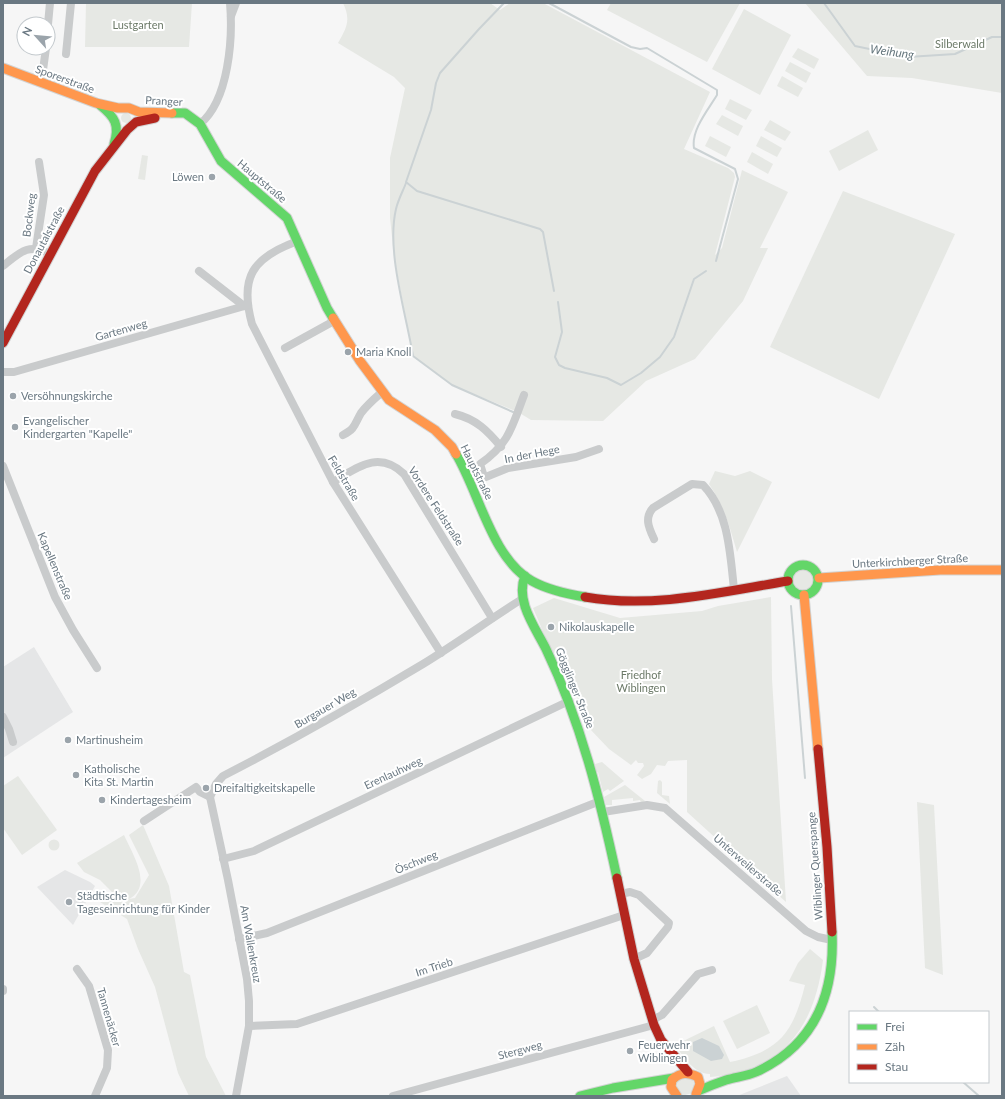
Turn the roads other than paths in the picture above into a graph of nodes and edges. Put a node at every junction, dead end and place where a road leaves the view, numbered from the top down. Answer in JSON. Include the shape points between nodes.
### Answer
{"nodes":[{"id":1,"x":50,"y":3,"type":"edge"},
{"id":2,"x":71,"y":3,"type":"edge"},
{"id":3,"x":230,"y":3,"type":"edge"},
{"id":4,"x":236,"y":3,"type":"edge"},
{"id":5,"x":49,"y":16,"type":"edge"},
{"id":6,"x":231,"y":17,"type":"junction"},
{"id":7,"x":66,"y":54,"type":"dead end"},
{"id":8,"x":45,"y":56,"type":"edge"},
{"id":9,"x":3,"y":68,"type":"edge"},
{"id":10,"x":40,"y":82,"type":"junction"},
{"id":11,"x":96,"y":103,"type":"junction"},
{"id":12,"x":122,"y":108,"type":"junction"},
{"id":13,"x":133,"y":110,"type":"junction"},
{"id":14,"x":192,"y":118,"type":"junction"},
{"id":15,"x":116,"y":122,"type":"junction"},
{"id":16,"x":200,"y":124,"type":"junction"},
{"id":17,"x":132,"y":125,"type":"junction"},
{"id":18,"x":213,"y":147,"type":"joint"},
{"id":19,"x":110,"y":152,"type":"junction"},
{"id":20,"x":39,"y":162,"type":"dead end"},
{"id":21,"x":298,"y":241,"type":"junction"},
{"id":22,"x":36,"y":248,"type":"junction"},
{"id":23,"x":50,"y":254,"type":"junction"},
{"id":24,"x":3,"y":266,"type":"edge"},
{"id":25,"x":199,"y":271,"type":"dead end"},
{"id":26,"x":246,"y":305,"type":"junction"},
{"id":27,"x":334,"y":321,"type":"junction"},
{"id":28,"x":3,"y":343,"type":"edge"},
{"id":29,"x":285,"y":348,"type":"dead end"},
{"id":30,"x":3,"y":372,"type":"edge"},
{"id":31,"x":382,"y":392,"type":"junction"},
{"id":32,"x":524,"y":395,"type":"dead end"},
{"id":33,"x":455,"y":414,"type":"dead end"},
{"id":34,"x":343,"y":435,"type":"dead end"},
{"id":35,"x":501,"y":447,"type":"junction"},
{"id":36,"x":599,"y":449,"type":"dead end"},
{"id":37,"x":3,"y":466,"type":"edge"},
{"id":38,"x":484,"y":477,"type":"junction"},
{"id":39,"x":333,"y":482,"type":"junction"},
{"id":40,"x":471,"y":482,"type":"junction"},
{"id":41,"x":654,"y":539,"type":"dead end"},
{"id":42,"x":1002,"y":570,"type":"edge"},
{"id":43,"x":528,"y":578,"type":"junction"},
{"id":44,"x":819,"y":578,"type":"junction"},
{"id":45,"x":788,"y":581,"type":"junction"},
{"id":46,"x":734,"y":589,"type":"junction"},
{"id":47,"x":804,"y":595,"type":"junction"},
{"id":48,"x":522,"y":599,"type":"junction"},
{"id":49,"x":492,"y":618,"type":"junction"},
{"id":50,"x":441,"y":653,"type":"junction"},
{"id":51,"x":97,"y":668,"type":"dead end"},
{"id":52,"x":569,"y":701,"type":"junction"},
{"id":53,"x":3,"y":717,"type":"edge"},
{"id":54,"x":13,"y":742,"type":"dead end"},
{"id":55,"x":210,"y":797,"type":"junction"},
{"id":56,"x":600,"y":801,"type":"junction"},
{"id":57,"x":602,"y":812,"type":"junction"},
{"id":58,"x":144,"y":821,"type":"dead end"},
{"id":59,"x":223,"y":859,"type":"junction"},
{"id":60,"x":620,"y":894,"type":"junction"},
{"id":61,"x":624,"y":915,"type":"junction"},
{"id":62,"x":239,"y":939,"type":"junction"},
{"id":63,"x":832,"y":940,"type":"junction"},
{"id":64,"x":634,"y":959,"type":"junction"},
{"id":65,"x":77,"y":969,"type":"dead end"},
{"id":66,"x":712,"y":970,"type":"dead end"},
{"id":67,"x":653,"y":1023,"type":"junction"},
{"id":68,"x":249,"y":1026,"type":"junction"},
{"id":69,"x":668,"y":1049,"type":"junction"},
{"id":70,"x":688,"y":1072,"type":"junction"},
{"id":71,"x":675,"y":1077,"type":"junction"},
{"id":72,"x":697,"y":1078,"type":"junction"},
{"id":73,"x":725,"y":1080,"type":"junction"},
{"id":74,"x":642,"y":1084,"type":"junction"},
{"id":75,"x":675,"y":1094,"type":"edge"},
{"id":76,"x":697,"y":1094,"type":"edge"},
{"id":77,"x":95,"y":1096,"type":"edge"},
{"id":78,"x":236,"y":1096,"type":"edge"},
{"id":79,"x":393,"y":1096,"type":"edge"},
{"id":80,"x":580,"y":1096,"type":"edge"}],
"edges":[{"from":1,"to":5,"type":"street"},
{"from":2,"to":7,"type":"street"},
{"from":3,"to":6,"type":"street"},
{"from":4,"to":6,"type":"street"},
{"from":6,"to":16,"type":"street","via":[[223,85],[211,112]]},
{"from":8,"to":10,"type":"street"},
{"from":9,"to":10,"type":"main road","name":"Sporerstraße"},
{"from":10,"to":11,"type":"main road","name":"Sporerstraße"},
{"from":11,"to":12,"type":"main road","name":"Sporerstraße"},
{"from":11,"to":15,"type":"main road","name":"Sporerstraße","via":[[111,114]]},
{"from":12,"to":13,"type":"main road"},
{"from":12,"to":15,"type":"main road","via":[[117,113]]},
{"from":13,"to":14,"type":"main road","name":"Pranger","via":[[177,112]]},
{"from":13,"to":17,"type":"main road","via":[[136,117]]},
{"from":14,"to":16,"type":"main road","name":"Pranger"},
{"from":14,"to":17,"type":"main road","name":"Pranger","via":[[154,118],[140,120]]},
{"from":15,"to":17,"type":"main road","via":[[123,128]]},
{"from":15,"to":19,"type":"main road","via":[[116,136]]},
{"from":16,"to":18,"type":"main road","name":"Pranger"},
{"from":17,"to":19,"type":"main road"},
{"from":18,"to":21,"type":"main road","name":"Hauptstraße","via":[[230,170],[279,210],[292,227]]},
{"from":19,"to":23,"type":"main road","name":"Donautalstraße","via":[[92,176]]},
{"from":20,"to":22,"type":"street","name":"Bockweg","via":[[44,195]]},
{"from":21,"to":26,"type":"street","name":"Feldstraße","via":[[271,253],[259,262],[250,278]]},
{"from":21,"to":27,"type":"main road","name":"Hauptstraße"},
{"from":22,"to":23,"type":"street"},
{"from":22,"to":24,"type":"street","via":[[21,253]]},
{"from":23,"to":28,"type":"main road","name":"Donautalstraße"},
{"from":25,"to":26,"type":"street"},
{"from":26,"to":30,"type":"street","name":"Gartenweg","via":[[14,372]]},
{"from":26,"to":39,"type":"street","name":"Feldstraße","via":[[256,332]]},
{"from":27,"to":29,"type":"street"},
{"from":27,"to":31,"type":"main road","name":"Hauptstraße"},
{"from":31,"to":34,"type":"street","via":[[360,414],[353,430]]},
{"from":31,"to":40,"type":"main road","name":"Hauptstraße","via":[[395,405],[443,437],[456,453]]},
{"from":32,"to":35,"type":"street","via":[[511,431]]},
{"from":33,"to":35,"type":"street","via":[[478,423]]},
{"from":35,"to":38,"type":"street","via":[[480,464]]},
{"from":36,"to":38,"type":"street","name":"In der Hege","via":[[576,456],[508,468]]},
{"from":37,"to":51,"type":"street","name":"Kapellenstraße","via":[[55,597]]},
{"from":38,"to":40,"type":"street","name":"In der Hege"},
{"from":39,"to":49,"type":"street","name":"Vordere Feldstraße","via":[[354,469],[378,461],[396,467],[404,474]]},
{"from":39,"to":50,"type":"street","name":"Feldstraße"},
{"from":40,"to":43,"type":"main road","name":"Hauptstraße","via":[[498,543],[512,563]]},
{"from":41,"to":46,"type":"street","via":[[648,522],[649,512],[692,484],[704,486],[725,526]]},
{"from":42,"to":44,"type":"main road","name":"Unterkirchberger Straße","via":[[940,570]]},
{"from":43,"to":46,"type":"main road","via":[[565,594],[627,602],[654,602]]},
{"from":43,"to":48,"type":"main road","name":"Gögglinger Straße","via":[[520,586]]},
{"from":44,"to":45,"type":"main road","via":[[815,569],[802,564],[790,572]]},
{"from":44,"to":47,"type":"main road","via":[[813,592]]},
{"from":45,"to":46,"type":"main road"},
{"from":45,"to":47,"type":"main road","via":[[792,590]]},
{"from":47,"to":63,"type":"main road","name":"Wiblinger Querspange","via":[[827,847]]},
{"from":48,"to":49,"type":"street","name":"Burgauer Weg"},
{"from":48,"to":52,"type":"main road","name":"Gögglinger Straße"},
{"from":49,"to":50,"type":"street","name":"Burgauer Weg"},
{"from":50,"to":55,"type":"street","name":"Burgauer Weg","via":[[223,776]]},
{"from":52,"to":56,"type":"main road","name":"Gögglinger Straße","via":[[583,739]]},
{"from":52,"to":59,"type":"street","name":"Erenlauhweg","via":[[254,851]]},
{"from":53,"to":54,"type":"street"},
{"from":55,"to":58,"type":"street","via":[[196,787]]},
{"from":55,"to":59,"type":"street","name":"Am Wallenkreuz"},
{"from":56,"to":57,"type":"main road","name":"Gögglinger Straße"},
{"from":56,"to":62,"type":"street","name":"Öschweg","via":[[266,933]]},
{"from":57,"to":60,"type":"main road","name":"Gögglinger Straße"},
{"from":57,"to":63,"type":"street","name":"Unterweilerstraße","via":[[651,805],[666,809],[806,931]]},
{"from":59,"to":62,"type":"street","name":"Am Wallenkreuz"},
{"from":60,"to":61,"type":"main road","name":"Gögglinger Straße"},
{"from":60,"to":64,"type":"street","via":[[630,892],[640,895],[669,923],[667,930],[647,953]]},
{"from":61,"to":64,"type":"main road","name":"Gögglinger Straße"},
{"from":61,"to":68,"type":"street","name":"Im Trieb","via":[[297,1024]]},
{"from":62,"to":68,"type":"street","name":"Am Wallenkreuz","via":[[248,986]]},
{"from":63,"to":73,"type":"main road","name":"Wiblinger Querspange","via":[[832,960],[826,993],[816,1019],[805,1036],[766,1067]]},
{"from":64,"to":67,"type":"main road","name":"Gögglinger Straße"},
{"from":65,"to":77,"type":"street","name":"Tannenäcker","via":[[89,986],[108,1050],[107,1068]]},
{"from":66,"to":67,"type":"street","via":[[698,974],[664,1014]]},
{"from":67,"to":69,"type":"main road","name":"Gögglinger Straße"},
{"from":67,"to":79,"type":"street","name":"Stergweg"},
{"from":68,"to":78,"type":"street","name":"Am Wallenkreuz"},
{"from":69,"to":70,"type":"main road","name":"Gögglinger Straße"},
{"from":69,"to":71,"type":"main road","name":"Gögglinger Straße"},
{"from":70,"to":71,"type":"main road","via":[[681,1072]]},
{"from":70,"to":72,"type":"main road","name":"Gögglinger Straße"},
{"from":71,"to":74,"type":"main road"},
{"from":71,"to":75,"type":"main road","via":[[672,1084]]},
{"from":72,"to":73,"type":"main road","name":"Wiblinger Querspange"},
{"from":72,"to":76,"type":"main road"},
{"from":73,"to":76,"type":"main road","name":"Wiblinger Querspange"},
{"from":74,"to":75,"type":"main road"},
{"from":74,"to":80,"type":"main road"}]}
